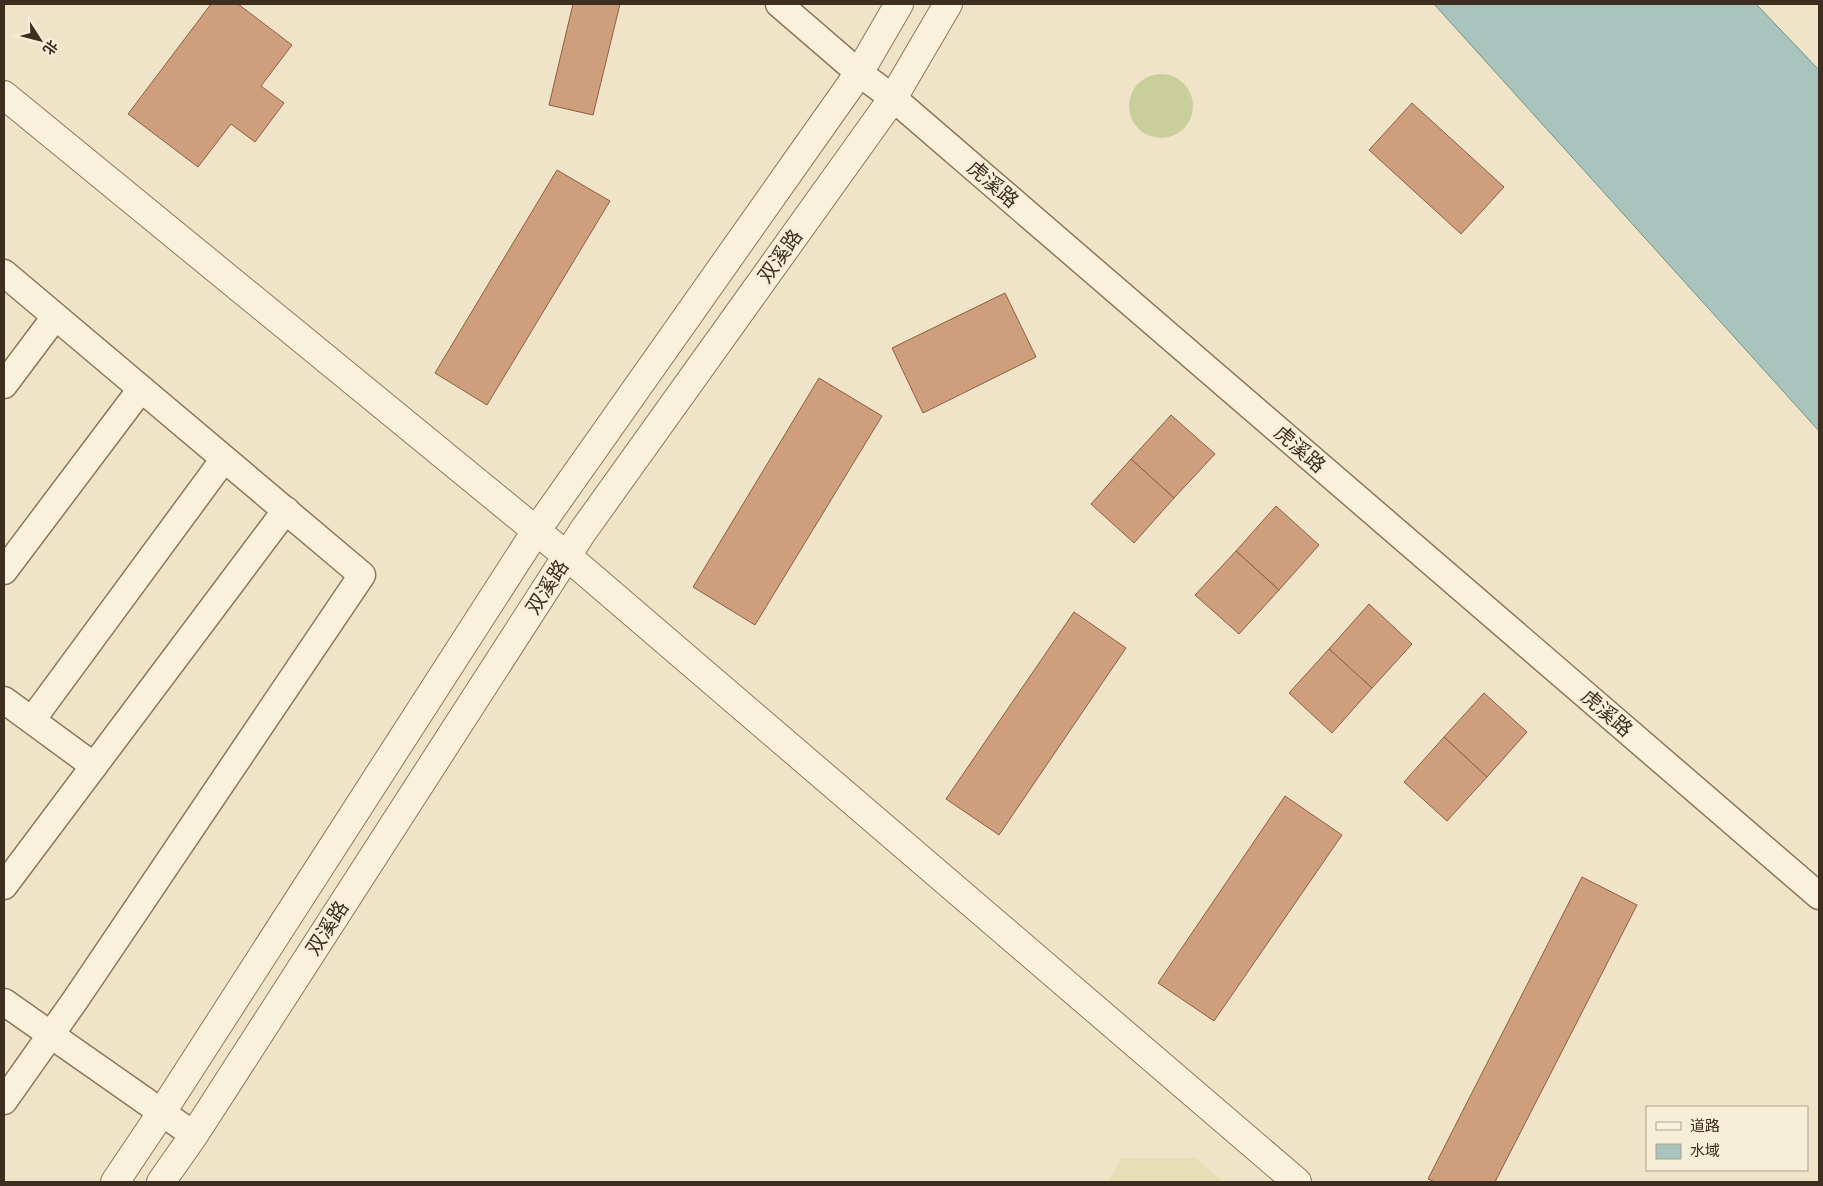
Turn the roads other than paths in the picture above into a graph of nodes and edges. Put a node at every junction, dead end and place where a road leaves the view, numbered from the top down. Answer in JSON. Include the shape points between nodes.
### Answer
{"nodes":[{"id":1,"x":779,"y":4,"type":"edge"},
{"id":2,"x":899,"y":4,"type":"edge"},
{"id":3,"x":948,"y":4,"type":"edge"},
{"id":4,"x":859,"y":73,"type":"junction"},
{"id":5,"x":4,"y":95,"type":"edge"},
{"id":6,"x":893,"y":98,"type":"junction"},
{"id":7,"x":4,"y":274,"type":"edge"},
{"id":8,"x":55,"y":317,"type":"junction"},
{"id":9,"x":4,"y":385,"type":"edge"},
{"id":10,"x":141,"y":389,"type":"junction"},
{"id":11,"x":224,"y":459,"type":"junction"},
{"id":12,"x":286,"y":510,"type":"junction"},
{"id":13,"x":536,"y":531,"type":"junction"},
{"id":14,"x":567,"y":556,"type":"junction"},
{"id":15,"x":4,"y":571,"type":"edge"},
{"id":16,"x":4,"y":700,"type":"edge"},
{"id":17,"x":32,"y":720,"type":"junction"},
{"id":18,"x":94,"y":766,"type":"junction"},
{"id":19,"x":4,"y":886,"type":"edge"},
{"id":20,"x":1819,"y":896,"type":"edge"},
{"id":21,"x":4,"y":1002,"type":"edge"},
{"id":22,"x":50,"y":1034,"type":"junction"},
{"id":23,"x":4,"y":1101,"type":"edge"},
{"id":24,"x":162,"y":1112,"type":"junction"},
{"id":25,"x":194,"y":1134,"type":"junction"},
{"id":26,"x":115,"y":1182,"type":"edge"},
{"id":27,"x":161,"y":1182,"type":"edge"},
{"id":28,"x":1297,"y":1182,"type":"edge"}],
"edges":[{"from":1,"to":4,"type":"street","name":"虎溪路"},
{"from":2,"to":4,"type":"street","name":"双溪路"},
{"from":3,"to":6,"type":"street","name":"双溪路"},
{"from":4,"to":6,"type":"street","name":"虎溪路"},
{"from":4,"to":13,"type":"street","name":"双溪路"},
{"from":5,"to":13,"type":"street"},
{"from":6,"to":14,"type":"street","name":"双溪路"},
{"from":6,"to":20,"type":"street","name":"虎溪路"},
{"from":7,"to":8,"type":"street"},
{"from":8,"to":9,"type":"street"},
{"from":8,"to":10,"type":"street"},
{"from":10,"to":11,"type":"street"},
{"from":10,"to":15,"type":"street"},
{"from":11,"to":12,"type":"street"},
{"from":11,"to":17,"type":"street"},
{"from":12,"to":18,"type":"street"},
{"from":12,"to":22,"type":"street","via":[[362,575]]},
{"from":13,"to":14,"type":"street"},
{"from":13,"to":24,"type":"street","name":"双溪路"},
{"from":14,"to":25,"type":"street","name":"双溪路"},
{"from":14,"to":28,"type":"street"},
{"from":16,"to":17,"type":"street"},
{"from":17,"to":18,"type":"street"},
{"from":18,"to":19,"type":"street"},
{"from":21,"to":22,"type":"street"},
{"from":22,"to":23,"type":"street"},
{"from":22,"to":24,"type":"street"},
{"from":24,"to":25,"type":"street"},
{"from":24,"to":26,"type":"street","name":"双溪路"},
{"from":25,"to":27,"type":"street","name":"双溪路"}]}
